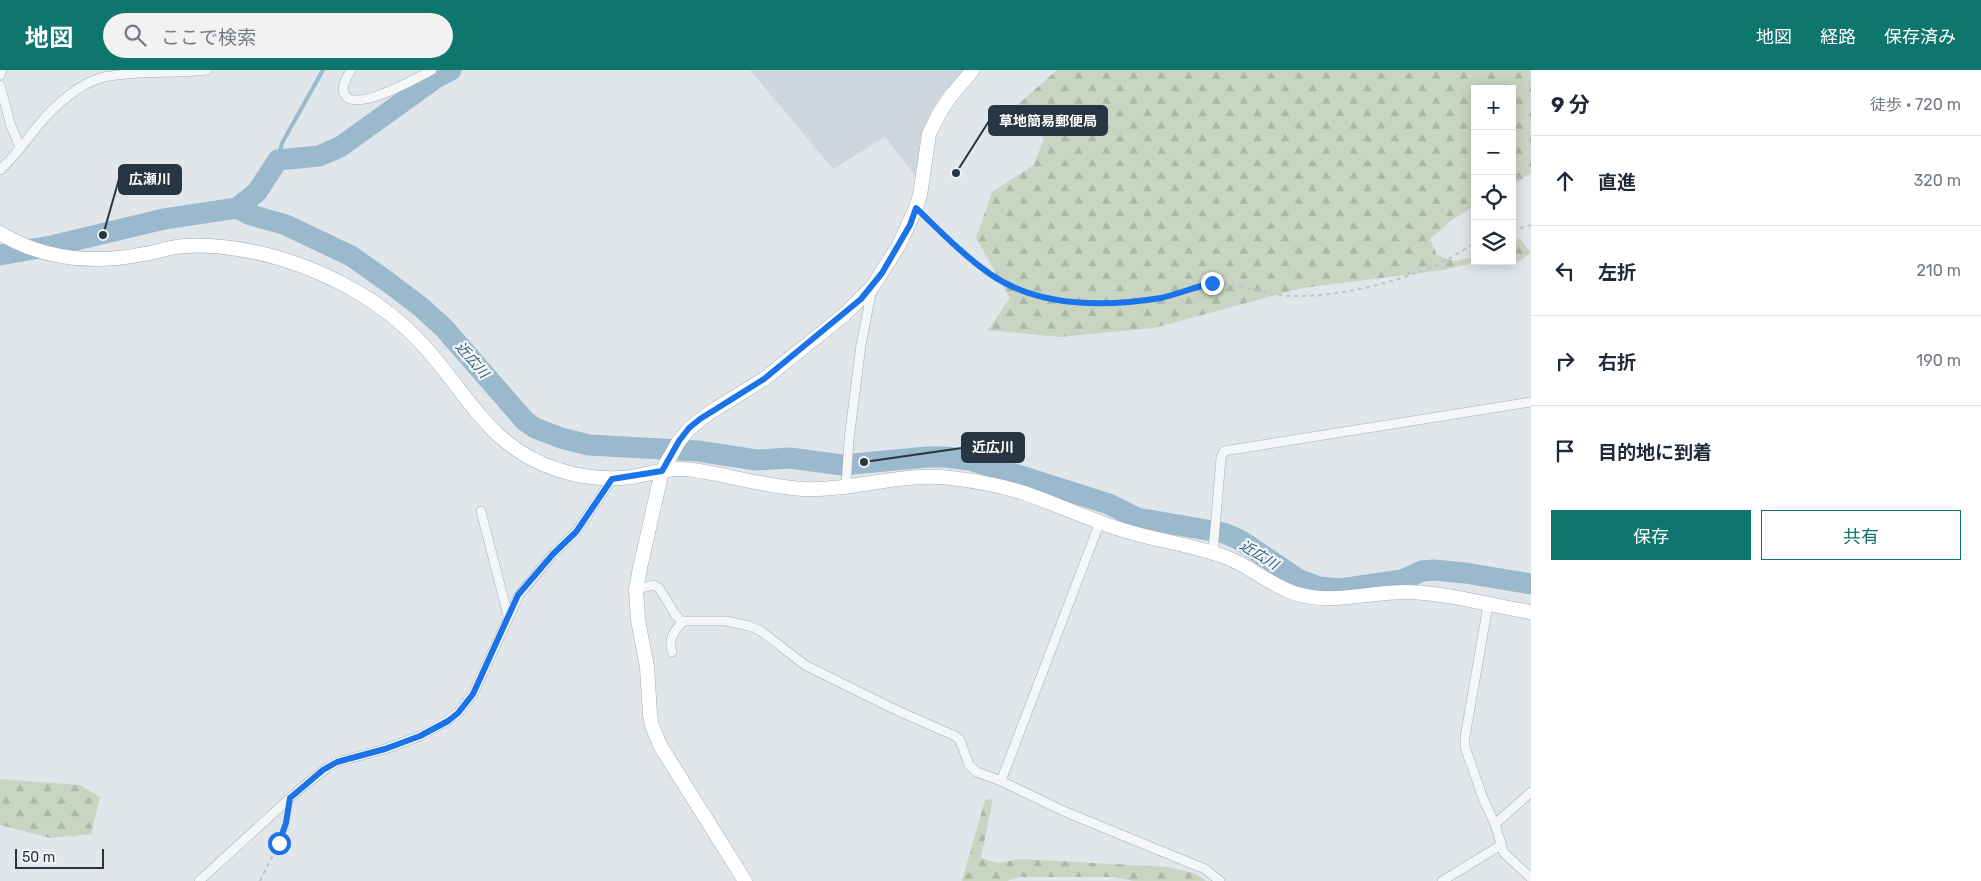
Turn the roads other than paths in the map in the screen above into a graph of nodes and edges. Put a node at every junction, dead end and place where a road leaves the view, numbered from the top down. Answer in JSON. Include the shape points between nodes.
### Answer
{"nodes":[{"id":1,"x":2,"y":70,"type":"edge"},
{"id":2,"x":207,"y":70,"type":"edge"},
{"id":3,"x":351,"y":70,"type":"edge"},
{"id":4,"x":432,"y":70,"type":"edge"},
{"id":5,"x":973,"y":70,"type":"edge"},
{"id":6,"x":0,"y":75,"type":"edge"},
{"id":7,"x":0,"y":86,"type":"edge"},
{"id":8,"x":20,"y":147,"type":"junction"},
{"id":9,"x":0,"y":170,"type":"edge"},
{"id":10,"x":0,"y":233,"type":"edge"},
{"id":11,"x":872,"y":286,"type":"junction"},
{"id":12,"x":1531,"y":402,"type":"edge"},
{"id":13,"x":662,"y":471,"type":"junction"},
{"id":14,"x":612,"y":479,"type":"junction"},
{"id":15,"x":846,"y":480,"type":"junction"},
{"id":16,"x":481,"y":511,"type":"dead end"},
{"id":17,"x":1100,"y":522,"type":"junction"},
{"id":18,"x":1214,"y":547,"type":"junction"},
{"id":19,"x":636,"y":589,"type":"junction"},
{"id":20,"x":1488,"y":605,"type":"junction"},
{"id":21,"x":1531,"y":612,"type":"edge"},
{"id":22,"x":508,"y":616,"type":"junction"},
{"id":23,"x":683,"y":622,"type":"junction"},
{"id":24,"x":672,"y":652,"type":"dead end"},
{"id":25,"x":1002,"y":781,"type":"junction"},
{"id":26,"x":1531,"y":792,"type":"edge"},
{"id":27,"x":1495,"y":824,"type":"junction"},
{"id":28,"x":1501,"y":845,"type":"junction"},
{"id":29,"x":1531,"y":878,"type":"edge"},
{"id":30,"x":199,"y":881,"type":"edge"},
{"id":31,"x":744,"y":881,"type":"edge"},
{"id":32,"x":1220,"y":881,"type":"edge"},
{"id":33,"x":1442,"y":881,"type":"edge"}],
"edges":[{"from":1,"to":6,"type":"street"},
{"from":2,"to":8,"type":"street","via":[[115,75],[91,82],[66,98]]},
{"from":3,"to":4,"type":"street","via":[[344,95],[355,100],[377,96]]},
{"from":5,"to":11,"type":"street","via":[[950,97],[929,134],[916,208],[899,245]]},
{"from":7,"to":8,"type":"street"},
{"from":8,"to":9,"type":"street"},
{"from":10,"to":14,"type":"street","via":[[23,246],[64,257],[115,259],[181,246],[205,246],[236,248],[318,272],[371,301],[411,332],[485,423],[511,447],[561,472]]},
{"from":11,"to":13,"type":"street","via":[[844,315],[764,379],[689,428]]},
{"from":11,"to":15,"type":"street"},
{"from":12,"to":18,"type":"street","via":[[1224,451]]},
{"from":13,"to":14,"type":"street"},
{"from":13,"to":15,"type":"street","via":[[690,469],[800,488]]},
{"from":13,"to":19,"type":"street"},
{"from":14,"to":22,"type":"street","via":[[576,532],[518,595]]},
{"from":15,"to":17,"type":"street","via":[[938,476],[996,485]]},
{"from":16,"to":22,"type":"street"},
{"from":17,"to":18,"type":"street","via":[[1134,533]]},
{"from":17,"to":25,"type":"street"},
{"from":18,"to":20,"type":"street","via":[[1284,589],[1309,597],[1344,599],[1407,592]]},
{"from":19,"to":23,"type":"street","via":[[654,585],[659,588],[677,618]]},
{"from":19,"to":31,"type":"street","via":[[638,620],[648,667],[648,704],[652,726],[661,747]]},
{"from":20,"to":21,"type":"street"},
{"from":20,"to":27,"type":"street","via":[[1464,738],[1470,763]]},
{"from":22,"to":30,"type":"street","via":[[473,694],[458,713],[420,736],[337,762],[323,770]]},
{"from":23,"to":24,"type":"street","via":[[672,634]]},
{"from":23,"to":25,"type":"street","via":[[726,621],[755,629],[804,665],[955,736],[960,740],[972,769]]},
{"from":25,"to":32,"type":"street","via":[[1051,806],[1205,869]]},
{"from":26,"to":27,"type":"street"},
{"from":27,"to":28,"type":"street"},
{"from":28,"to":29,"type":"street","via":[[1507,857]]},
{"from":28,"to":33,"type":"street"}]}
